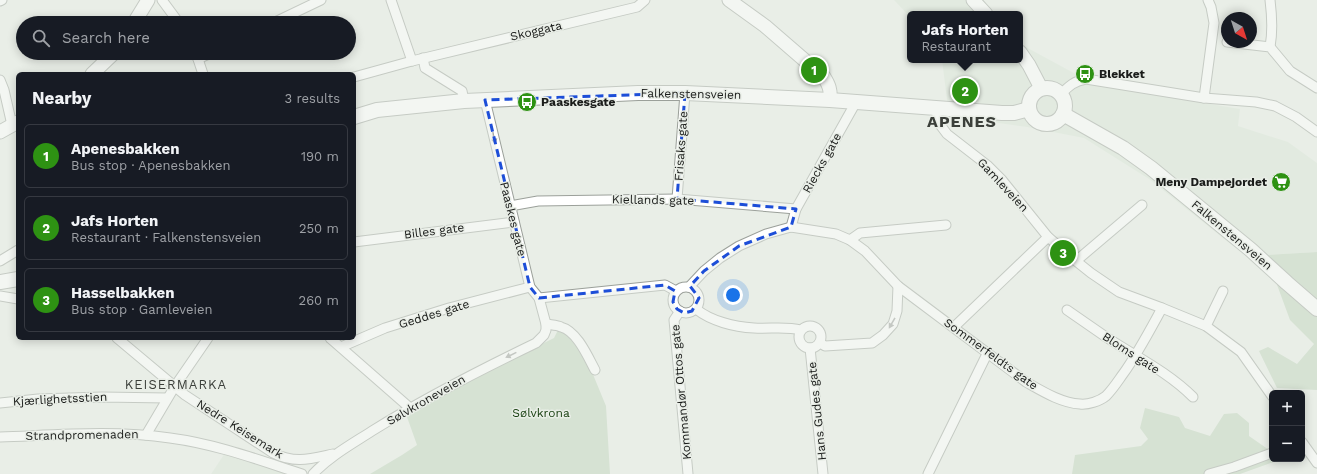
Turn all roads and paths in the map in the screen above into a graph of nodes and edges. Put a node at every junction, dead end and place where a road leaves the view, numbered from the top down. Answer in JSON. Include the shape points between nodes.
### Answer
{"nodes":[{"id":1,"x":148,"y":0,"type":"edge"},
{"id":2,"x":162,"y":0,"type":"edge"},
{"id":3,"x":321,"y":0,"type":"edge"},
{"id":4,"x":391,"y":0,"type":"edge"},
{"id":5,"x":646,"y":0,"type":"edge"},
{"id":6,"x":729,"y":0,"type":"edge"},
{"id":7,"x":973,"y":0,"type":"edge"},
{"id":8,"x":1208,"y":0,"type":"edge"},
{"id":9,"x":1270,"y":0,"type":"edge"},
{"id":10,"x":983,"y":11,"type":"edge"},
{"id":11,"x":138,"y":16,"type":"edge"},
{"id":12,"x":174,"y":16,"type":"edge"},
{"id":13,"x":288,"y":16,"type":"edge"},
{"id":14,"x":1213,"y":40,"type":"junction"},
{"id":15,"x":1221,"y":41,"type":"edge"},
{"id":16,"x":1257,"y":45,"type":"edge"},
{"id":17,"x":1270,"y":47,"type":"junction"},
{"id":18,"x":1023,"y":56,"type":"edge"},
{"id":19,"x":424,"y":58,"type":"junction"},
{"id":20,"x":107,"y":60,"type":"edge"},
{"id":21,"x":198,"y":60,"type":"edge"},
{"id":22,"x":412,"y":61,"type":"junction"},
{"id":23,"x":94,"y":72,"type":"edge"},
{"id":24,"x":202,"y":72,"type":"edge"},
{"id":25,"x":356,"y":75,"type":"edge"},
{"id":26,"x":0,"y":80,"type":"edge"},
{"id":27,"x":1041,"y":88,"type":"junction"},
{"id":28,"x":1317,"y":88,"type":"edge"},
{"id":29,"x":685,"y":93,"type":"junction"},
{"id":30,"x":1061,"y":94,"type":"junction"},
{"id":31,"x":1204,"y":98,"type":"junction"},
{"id":32,"x":485,"y":100,"type":"junction"},
{"id":33,"x":830,"y":100,"type":"junction"},
{"id":34,"x":464,"y":102,"type":"junction"},
{"id":35,"x":856,"y":102,"type":"junction"},
{"id":36,"x":936,"y":108,"type":"junction"},
{"id":37,"x":1029,"y":109,"type":"junction"},
{"id":38,"x":1063,"y":114,"type":"junction"},
{"id":39,"x":356,"y":116,"type":"edge"},
{"id":40,"x":15,"y":123,"type":"edge"},
{"id":41,"x":0,"y":132,"type":"edge"},
{"id":42,"x":1317,"y":132,"type":"edge"},
{"id":43,"x":677,"y":199,"type":"junction"},
{"id":44,"x":1142,"y":205,"type":"dead end"},
{"id":45,"x":510,"y":206,"type":"junction"},
{"id":46,"x":796,"y":209,"type":"junction"},
{"id":47,"x":514,"y":222,"type":"junction"},
{"id":48,"x":946,"y":225,"type":"dead end"},
{"id":49,"x":791,"y":227,"type":"junction"},
{"id":50,"x":1048,"y":237,"type":"junction"},
{"id":51,"x":850,"y":240,"type":"junction"},
{"id":52,"x":356,"y":242,"type":"edge"},
{"id":53,"x":16,"y":251,"type":"edge"},
{"id":54,"x":0,"y":261,"type":"edge"},
{"id":55,"x":1076,"y":261,"type":"junction"},
{"id":56,"x":16,"y":279,"type":"edge"},
{"id":57,"x":0,"y":282,"type":"edge"},
{"id":58,"x":898,"y":286,"type":"junction"},
{"id":59,"x":530,"y":287,"type":"junction"},
{"id":60,"x":689,"y":287,"type":"junction"},
{"id":61,"x":676,"y":291,"type":"junction"},
{"id":62,"x":1223,"y":291,"type":"dead end"},
{"id":63,"x":0,"y":296,"type":"edge"},
{"id":64,"x":16,"y":298,"type":"edge"},
{"id":65,"x":539,"y":298,"type":"junction"},
{"id":66,"x":1162,"y":308,"type":"junction"},
{"id":67,"x":696,"y":309,"type":"junction"},
{"id":68,"x":1317,"y":309,"type":"edge"},
{"id":69,"x":1068,"y":310,"type":"dead end"},
{"id":70,"x":680,"y":311,"type":"junction"},
{"id":71,"x":546,"y":324,"type":"junction"},
{"id":72,"x":1206,"y":326,"type":"junction"},
{"id":73,"x":954,"y":328,"type":"junction"},
{"id":74,"x":801,"y":330,"type":"junction"},
{"id":75,"x":544,"y":335,"type":"joint"},
{"id":76,"x":119,"y":340,"type":"edge"},
{"id":77,"x":207,"y":340,"type":"edge"},
{"id":78,"x":332,"y":340,"type":"edge"},
{"id":79,"x":820,"y":343,"type":"junction"},
{"id":80,"x":341,"y":347,"type":"junction"},
{"id":81,"x":810,"y":348,"type":"junction"},
{"id":82,"x":987,"y":354,"type":"junction"},
{"id":83,"x":1136,"y":355,"type":"junction"},
{"id":84,"x":595,"y":370,"type":"dead end"},
{"id":85,"x":174,"y":386,"type":"junction"},
{"id":86,"x":1269,"y":392,"type":"edge"},
{"id":87,"x":1193,"y":396,"type":"dead end"},
{"id":88,"x":167,"y":398,"type":"junction"},
{"id":89,"x":0,"y":402,"type":"edge"},
{"id":90,"x":410,"y":408,"type":"junction"},
{"id":91,"x":146,"y":435,"type":"junction"},
{"id":92,"x":0,"y":436,"type":"edge"},
{"id":93,"x":1305,"y":446,"type":"edge"},
{"id":94,"x":336,"y":454,"type":"junction"},
{"id":95,"x":1269,"y":454,"type":"edge"},
{"id":96,"x":1317,"y":463,"type":"edge"},
{"id":97,"x":302,"y":474,"type":"edge"},
{"id":98,"x":313,"y":474,"type":"edge"},
{"id":99,"x":688,"y":474,"type":"edge"},
{"id":100,"x":823,"y":474,"type":"edge"},
{"id":101,"x":928,"y":474,"type":"edge"},
{"id":102,"x":1209,"y":474,"type":"edge"}],
"edges":[{"from":1,"to":11,"type":"main road"},
{"from":2,"to":12,"type":"street"},
{"from":3,"to":13,"type":"street"},
{"from":4,"to":22,"type":"street"},
{"from":5,"to":19,"type":"street","name":"Skoggata","via":[[637,7]]},
{"from":6,"to":33,"type":"main road","via":[[766,26],[824,77],[831,91]]},
{"from":7,"to":10,"type":"main road"},
{"from":8,"to":14,"type":"street","via":[[1214,23]]},
{"from":9,"to":17,"type":"street","via":[[1273,20]]},
{"from":14,"to":15,"type":"street"},
{"from":14,"to":31,"type":"street"},
{"from":16,"to":17,"type":"street"},
{"from":17,"to":28,"type":"street","via":[[1290,71]]},
{"from":18,"to":27,"type":"main road"},
{"from":19,"to":22,"type":"street","name":"Skoggata"},
{"from":19,"to":34,"type":"street","via":[[425,68],[462,91]]},
{"from":20,"to":23,"type":"main road"},
{"from":21,"to":24,"type":"street"},
{"from":22,"to":25,"type":"street","name":"Skoggata"},
{"from":26,"to":40,"type":"street"},
{"from":27,"to":30,"type":"main road","via":[[1055,89]]},
{"from":27,"to":37,"type":"main road","via":[[1030,99]]},
{"from":29,"to":32,"type":"main road","name":"Falkenstensveien"},
{"from":29,"to":33,"type":"main road","name":"Falkenstensveien"},
{"from":29,"to":43,"type":"street","name":"Frisaks gate"},
{"from":30,"to":31,"type":"street","via":[[1070,84],[1086,79]]},
{"from":30,"to":38,"type":"main road","via":[[1065,104]]},
{"from":31,"to":42,"type":"street","via":[[1275,106]]},
{"from":32,"to":34,"type":"main road","name":"Falkenstensveien"},
{"from":32,"to":45,"type":"street","name":"Paaskes gate","one_way":true},
{"from":33,"to":35,"type":"main road","name":"Falkenstensveien"},
{"from":34,"to":39,"type":"main road","name":"Falkenstensveien","via":[[377,110]]},
{"from":35,"to":36,"type":"main road","name":"Falkenstensveien"},
{"from":35,"to":46,"type":"street","name":"Riecks gate"},
{"from":36,"to":37,"type":"main road","name":"Falkenstensveien","via":[[1002,113]]},
{"from":36,"to":50,"type":"street","name":"Gamleveien","via":[[940,126],[1002,180]]},
{"from":37,"to":38,"type":"main road","via":[[1034,119],[1044,124],[1055,122]]},
{"from":38,"to":68,"type":"main road","name":"Falkenstensveien","via":[[1123,148],[1152,168]]},
{"from":40,"to":41,"type":"main road"},
{"from":43,"to":45,"type":"street","name":"Kiellands gate","via":[[538,201]]},
{"from":43,"to":46,"type":"street","name":"Kiellands gate"},
{"from":44,"to":55,"type":"street"},
{"from":45,"to":47,"type":"street","name":"Paaskes gate"},
{"from":46,"to":49,"type":"street","name":"Riecks gate"},
{"from":47,"to":52,"type":"street","name":"Billes gate"},
{"from":47,"to":59,"type":"street","name":"Paaskes gate"},
{"from":48,"to":51,"type":"street","via":[[860,233]]},
{"from":49,"to":51,"type":"street","name":"Sommerfeldts gate","via":[[836,234]]},
{"from":49,"to":60,"type":"street","via":[[766,234],[739,246],[704,271]]},
{"from":50,"to":55,"type":"street","name":"Gamleveien"},
{"from":50,"to":73,"type":"street"},
{"from":51,"to":58,"type":"street","name":"Sommerfeldts gate","via":[[865,251]]},
{"from":53,"to":54,"type":"street"},
{"from":55,"to":66,"type":"street","name":"Gamleveien","via":[[1119,292]]},
{"from":56,"to":57,"type":"main road"},
{"from":58,"to":73,"type":"street","name":"Sommerfeldts gate"},
{"from":58,"to":79,"type":"street","one_way":true,"via":[[897,311],[893,324],[883,335],[872,343],[825,346]]},
{"from":59,"to":65,"type":"street","name":"Paaskes gate"},
{"from":59,"to":80,"type":"street","name":"Geddes gate","via":[[385,328]]},
{"from":60,"to":61,"type":"street"},
{"from":60,"to":67,"type":"street","via":[[698,294],[699,302]]},
{"from":61,"to":65,"type":"street","via":[[664,285]]},
{"from":61,"to":70,"type":"street","via":[[673,302]]},
{"from":62,"to":72,"type":"street"},
{"from":63,"to":64,"type":"street"},
{"from":65,"to":71,"type":"street","name":"Paaskes gate"},
{"from":66,"to":72,"type":"street","name":"Gamleveien"},
{"from":66,"to":83,"type":"street","name":"Sommerfeldts gate"},
{"from":67,"to":70,"type":"street","via":[[688,313]]},
{"from":67,"to":74,"type":"street","via":[[704,315],[729,324]]},
{"from":69,"to":83,"type":"street","name":"Bloms gate"},
{"from":70,"to":99,"type":"street","name":"Kommandør Ottos gate","via":[[674,320]]},
{"from":71,"to":75,"type":"street","name":"Paaskes gate"},
{"from":71,"to":84,"type":"street","via":[[562,327],[573,334]]},
{"from":72,"to":86,"type":"street","name":"Gamleveien","via":[[1240,352]]},
{"from":73,"to":82,"type":"street","name":"Sommerfeldts gate"},
{"from":74,"to":79,"type":"street","via":[[808,326],[818,329]]},
{"from":74,"to":81,"type":"street","via":[[800,341]]},
{"from":75,"to":90,"type":"street","name":"Sølvkroneveien","one_way":true,"via":[[536,342]]},
{"from":76,"to":85,"type":"street","name":"Nedre Keisemark"},
{"from":77,"to":85,"type":"street"},
{"from":78,"to":80,"type":"street"},
{"from":79,"to":81,"type":"street"},
{"from":80,"to":90,"type":"street"},
{"from":81,"to":100,"type":"street","name":"Hans Gudes gate"},
{"from":82,"to":83,"type":"street","name":"Sommerfeldts gate","via":[[1040,390],[1081,405],[1105,397]]},
{"from":82,"to":101,"type":"street"},
{"from":83,"to":87,"type":"street","name":"Bloms gate"},
{"from":85,"to":88,"type":"street"},
{"from":85,"to":94,"type":"street","name":"Nedre Keisemark","via":[[282,458],[300,460]]},
{"from":88,"to":89,"type":"street","name":"Kjærlighetsstien","via":[[102,397]]},
{"from":88,"to":91,"type":"street"},
{"from":90,"to":94,"type":"street","name":"Sølvkroneveien"},
{"from":91,"to":92,"type":"street","name":"Strandpromenaden","via":[[113,433]]},
{"from":91,"to":97,"type":"street","name":"Strandpromenaden","via":[[227,450]]},
{"from":93,"to":96,"type":"street"},
{"from":94,"to":98,"type":"street","name":"Sølvkroneveien"},
{"from":95,"to":102,"type":"street"}]}
